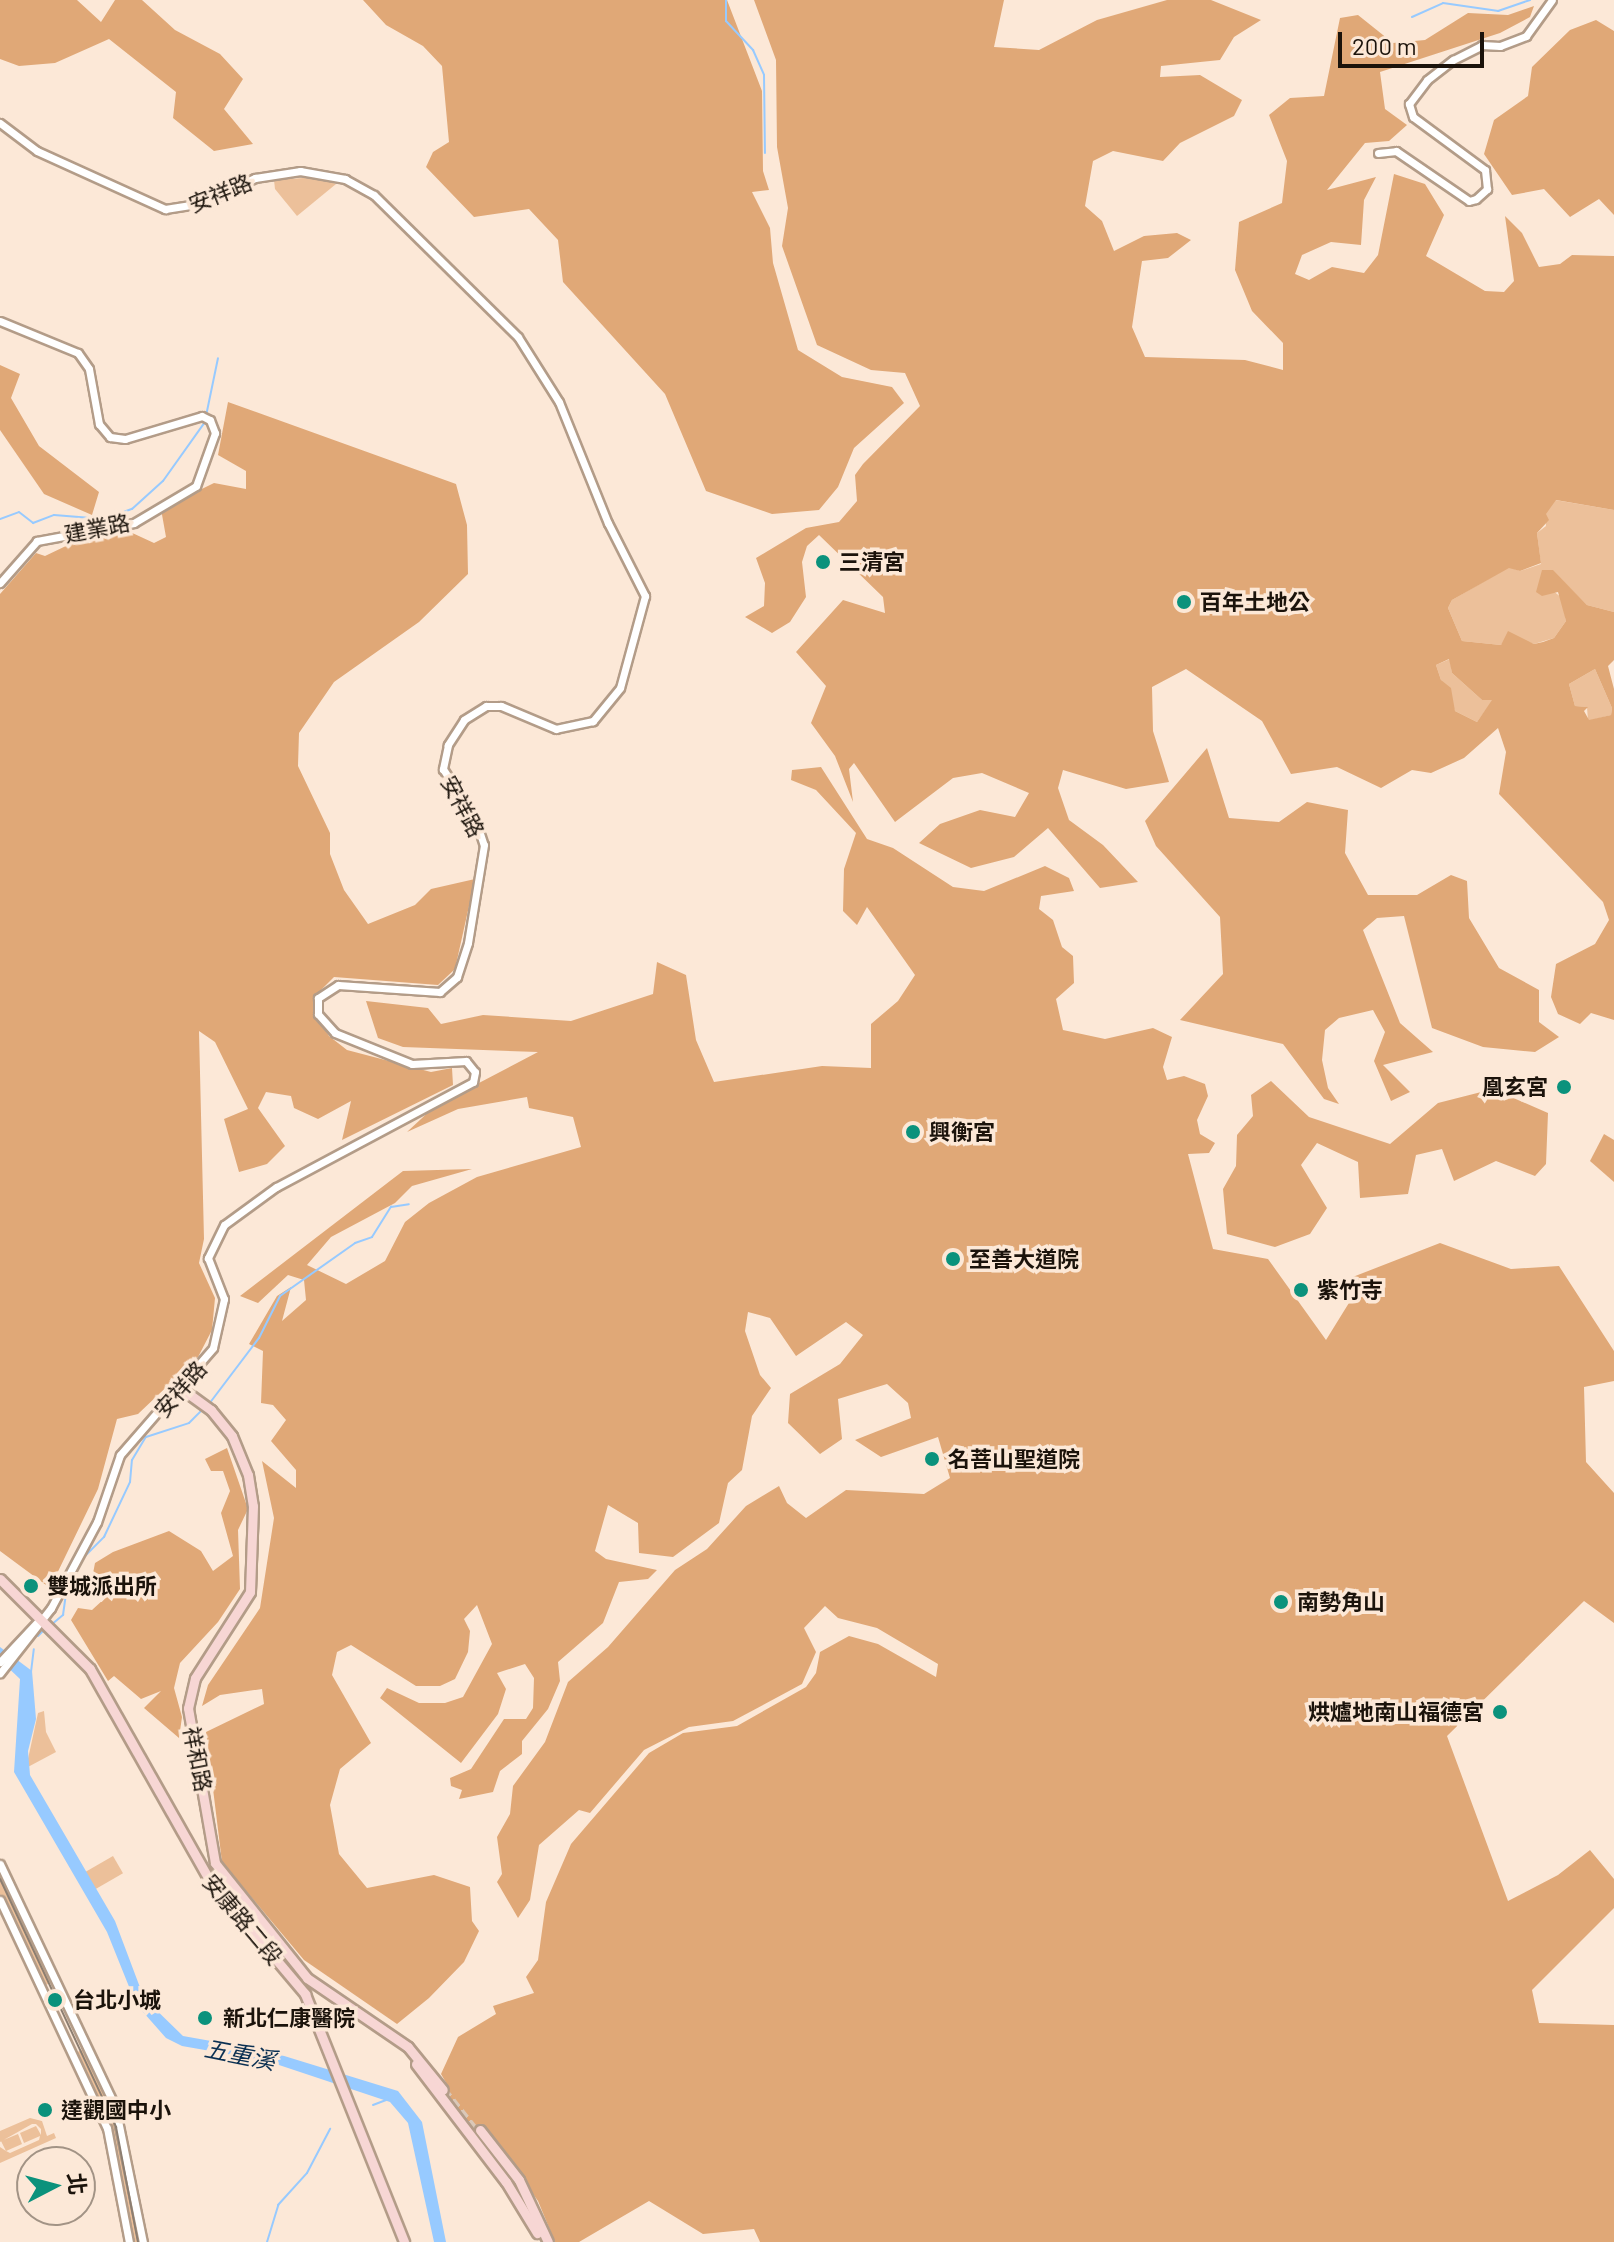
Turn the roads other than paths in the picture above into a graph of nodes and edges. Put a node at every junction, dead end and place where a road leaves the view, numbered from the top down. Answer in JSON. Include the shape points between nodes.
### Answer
{"nodes":[{"id":1,"x":1552,"y":0,"type":"edge"},
{"id":2,"x":0,"y":123,"type":"edge"},
{"id":3,"x":1378,"y":153,"type":"dead end"},
{"id":4,"x":0,"y":321,"type":"edge"},
{"id":5,"x":0,"y":583,"type":"edge"},
{"id":6,"x":182,"y":1389,"type":"junction"},
{"id":7,"x":0,"y":1579,"type":"edge"},
{"id":8,"x":48,"y":1622,"type":"junction"},
{"id":9,"x":1,"y":1668,"type":"edge"},
{"id":10,"x":0,"y":1864,"type":"edge"},
{"id":11,"x":0,"y":1900,"type":"edge"},
{"id":12,"x":401,"y":2035,"type":"dead end"},
{"id":13,"x":391,"y":2042,"type":"dead end"},
{"id":14,"x":539,"y":2238,"type":"edge"},
{"id":15,"x":129,"y":2242,"type":"edge"},
{"id":16,"x":143,"y":2242,"type":"edge"},
{"id":17,"x":404,"y":2242,"type":"edge"},
{"id":18,"x":548,"y":2242,"type":"edge"}],
"edges":[{"from":1,"to":3,"type":"street","via":[[1526,36],[1476,48],[1438,70],[1409,104],[1409,112],[1485,170],[1487,189],[1469,201],[1396,151]]},
{"from":2,"to":6,"type":"street","name":"安祥路","via":[[37,151],[165,209],[202,203],[255,178],[300,171],[345,179],[374,195],[518,337],[559,402],[602,511],[645,596],[620,688],[593,721],[556,729],[501,706],[486,706],[464,720],[448,745],[443,769],[475,818],[484,845],[457,977],[448,988],[432,992],[330,986],[317,1001],[318,1014],[335,1033],[412,1064],[466,1061],[475,1072],[473,1082],[394,1120],[234,1214],[208,1258],[224,1299],[217,1338]]},
{"from":4,"to":5,"type":"street","name":"建業路","via":[[78,353],[89,369],[99,424],[110,437],[134,437],[202,416],[215,433],[196,486],[134,523],[37,541]]},
{"from":6,"to":8,"type":"street","name":"安祥路","via":[[120,1455],[94,1530]]},
{"from":6,"to":12,"type":"main road","name":"祥和路","via":[[219,1418],[237,1446],[250,1485],[253,1575],[247,1600],[195,1678],[190,1700],[213,1858],[295,1964],[324,1992],[408,2047],[444,2090]]},
{"from":7,"to":8,"type":"main road","name":"安康路二段"},
{"from":8,"to":9,"type":"street","name":"安祥路"},
{"from":8,"to":17,"type":"main road","name":"安康路二段","via":[[95,1676],[210,1881],[305,1994]]},
{"from":10,"to":16,"type":"street","via":[[115,2106]]},
{"from":11,"to":15,"type":"street","via":[[104,2120]]},
{"from":13,"to":14,"type":"main road","via":[[412,2059],[506,2182]]},
{"from":14,"to":18,"type":"main road","via":[[510,2180],[477,2133],[519,2180]]}]}
